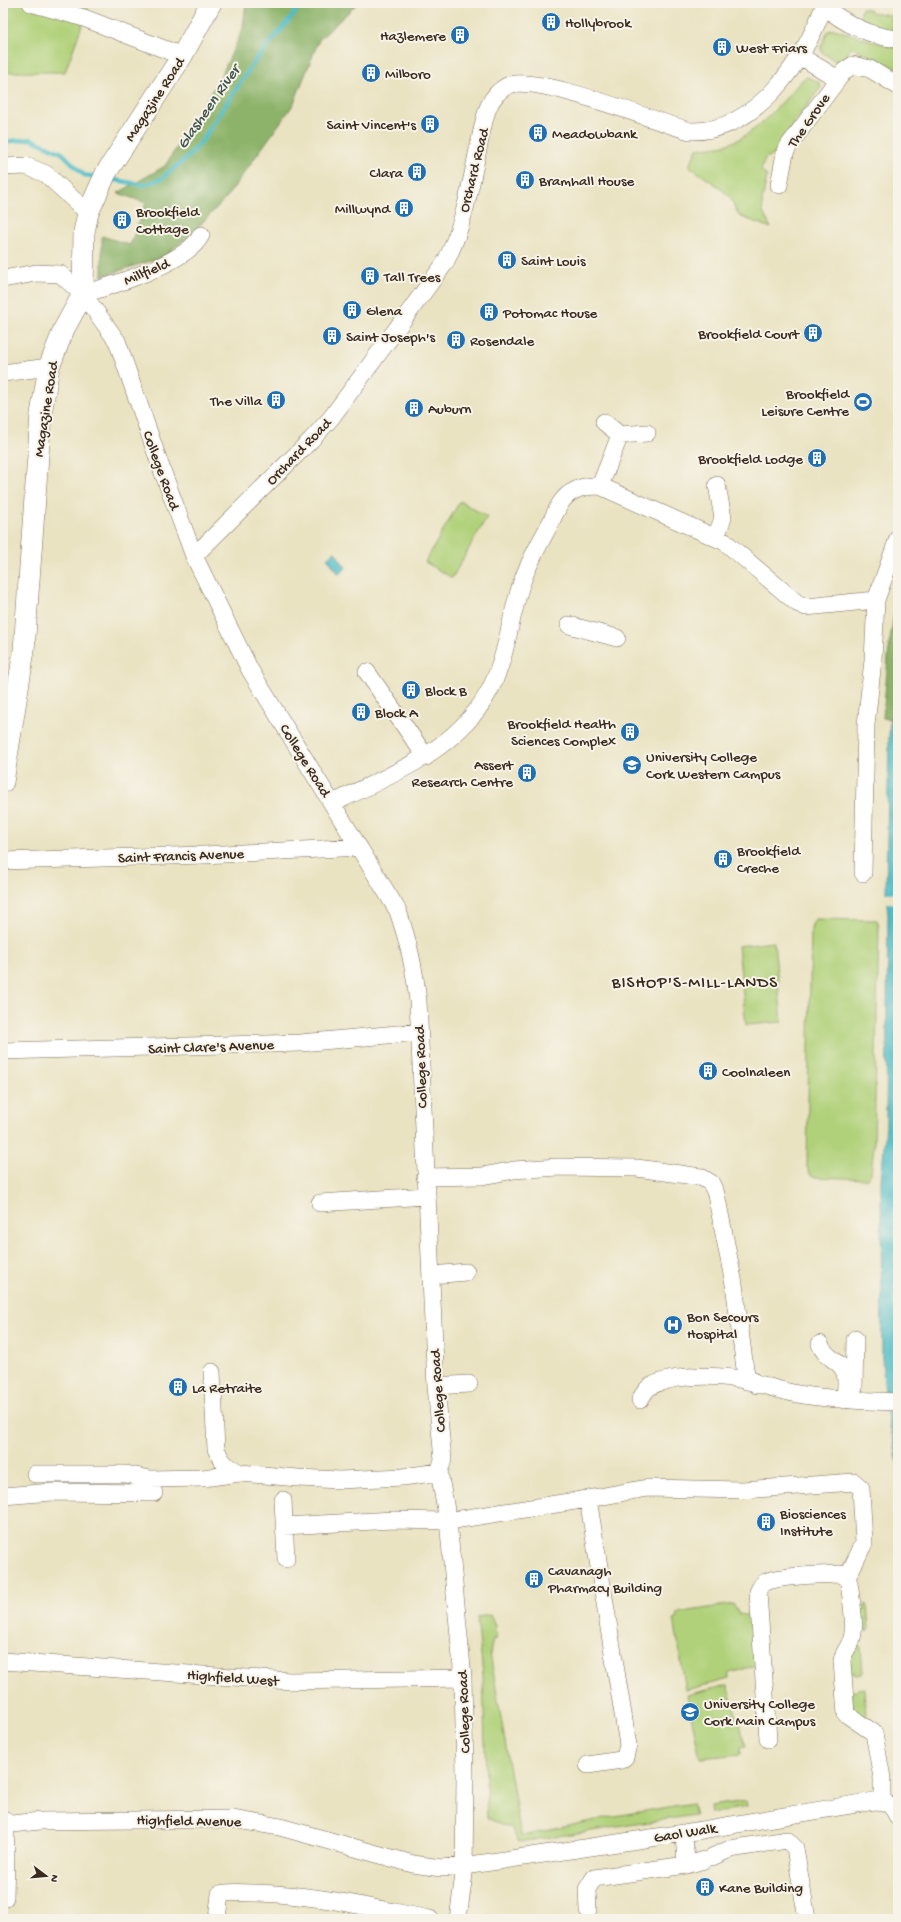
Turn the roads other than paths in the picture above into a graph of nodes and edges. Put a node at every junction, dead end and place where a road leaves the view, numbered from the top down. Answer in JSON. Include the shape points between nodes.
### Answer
{"nodes":[{"id":1,"x":31,"y":3,"type":"edge"},
{"id":2,"x":211,"y":3,"type":"edge"},
{"id":3,"x":824,"y":4,"type":"edge"},
{"id":4,"x":898,"y":39,"type":"edge"},
{"id":5,"x":182,"y":56,"type":"junction"},
{"id":6,"x":800,"y":56,"type":"junction"},
{"id":7,"x":838,"y":79,"type":"junction"},
{"id":8,"x":898,"y":86,"type":"edge"},
{"id":9,"x":3,"y":167,"type":"edge"},
{"id":10,"x":779,"y":185,"type":"dead end"},
{"id":11,"x":88,"y":213,"type":"junction"},
{"id":12,"x":201,"y":235,"type":"dead end"},
{"id":13,"x":3,"y":279,"type":"edge"},
{"id":14,"x":83,"y":294,"type":"junction"},
{"id":15,"x":49,"y":367,"type":"junction"},
{"id":16,"x":3,"y":373,"type":"edge"},
{"id":17,"x":604,"y":422,"type":"dead end"},
{"id":18,"x":646,"y":432,"type":"dead end"},
{"id":19,"x":620,"y":436,"type":"junction"},
{"id":20,"x":600,"y":486,"type":"junction"},
{"id":21,"x":717,"y":486,"type":"dead end"},
{"id":22,"x":716,"y":537,"type":"junction"},
{"id":23,"x":898,"y":538,"type":"edge"},
{"id":24,"x":194,"y":556,"type":"junction"},
{"id":25,"x":876,"y":600,"type":"junction"},
{"id":26,"x":569,"y":625,"type":"dead end"},
{"id":27,"x":617,"y":638,"type":"dead end"},
{"id":28,"x":367,"y":672,"type":"dead end"},
{"id":29,"x":426,"y":756,"type":"junction"},
{"id":30,"x":3,"y":782,"type":"edge"},
{"id":31,"x":333,"y":803,"type":"junction"},
{"id":32,"x":359,"y":847,"type":"junction"},
{"id":33,"x":3,"y":861,"type":"edge"},
{"id":34,"x":863,"y":873,"type":"dead end"},
{"id":35,"x":418,"y":1032,"type":"junction"},
{"id":36,"x":3,"y":1051,"type":"edge"},
{"id":37,"x":426,"y":1177,"type":"junction"},
{"id":38,"x":426,"y":1196,"type":"junction"},
{"id":39,"x":320,"y":1203,"type":"dead end"},
{"id":40,"x":466,"y":1272,"type":"dead end"},
{"id":41,"x":432,"y":1275,"type":"junction"},
{"id":42,"x":820,"y":1344,"type":"dead end"},
{"id":43,"x":837,"y":1362,"type":"junction"},
{"id":44,"x":212,"y":1372,"type":"dead end"},
{"id":45,"x":469,"y":1384,"type":"dead end"},
{"id":46,"x":757,"y":1385,"type":"junction"},
{"id":47,"x":436,"y":1386,"type":"junction"},
{"id":48,"x":640,"y":1400,"type":"dead end"},
{"id":49,"x":849,"y":1400,"type":"junction"},
{"id":50,"x":893,"y":1402,"type":"edge"},
{"id":51,"x":439,"y":1472,"type":"junction"},
{"id":52,"x":240,"y":1473,"type":"junction"},
{"id":53,"x":35,"y":1474,"type":"dead end"},
{"id":54,"x":154,"y":1493,"type":"dead end"},
{"id":55,"x":3,"y":1496,"type":"edge"},
{"id":56,"x":588,"y":1499,"type":"junction"},
{"id":57,"x":283,"y":1500,"type":"dead end"},
{"id":58,"x":448,"y":1521,"type":"junction"},
{"id":59,"x":284,"y":1526,"type":"junction"},
{"id":60,"x":286,"y":1558,"type":"dead end"},
{"id":61,"x":847,"y":1578,"type":"junction"},
{"id":62,"x":3,"y":1662,"type":"edge"},
{"id":63,"x":463,"y":1678,"type":"junction"},
{"id":64,"x":768,"y":1739,"type":"dead end"},
{"id":65,"x":588,"y":1765,"type":"dead end"},
{"id":66,"x":882,"y":1802,"type":"junction"},
{"id":67,"x":898,"y":1818,"type":"edge"},
{"id":68,"x":3,"y":1823,"type":"edge"},
{"id":69,"x":684,"y":1833,"type":"junction"},
{"id":70,"x":686,"y":1865,"type":"junction"},
{"id":71,"x":464,"y":1866,"type":"junction"},
{"id":72,"x":3,"y":1897,"type":"edge"},
{"id":73,"x":588,"y":1910,"type":"dead end"},
{"id":74,"x":217,"y":1919,"type":"edge"},
{"id":75,"x":430,"y":1919,"type":"edge"},
{"id":76,"x":458,"y":1919,"type":"edge"},
{"id":77,"x":807,"y":1919,"type":"edge"}],
"edges":[{"from":1,"to":5,"type":"street","via":[[84,18]]},
{"from":2,"to":5,"type":"main road","name":"Magazine Road"},
{"from":3,"to":4,"type":"street","via":[[832,12],[865,30]]},
{"from":3,"to":6,"type":"street","name":"Orchard Road"},
{"from":5,"to":11,"type":"main road","name":"Magazine Road","via":[[106,173]]},
{"from":6,"to":7,"type":"street","name":"The Grove"},
{"from":6,"to":24,"type":"street","name":"Orchard Road","via":[[778,86],[762,101],[722,127],[706,132],[686,130],[535,84],[508,85],[497,92],[488,108],[456,237],[444,263],[332,418]]},
{"from":7,"to":8,"type":"street","name":"The Grove","via":[[853,65],[870,69]]},
{"from":7,"to":10,"type":"street","name":"The Grove","via":[[789,145]]},
{"from":9,"to":11,"type":"street","via":[[26,166],[46,174]]},
{"from":11,"to":14,"type":"main road","name":"Magazine Road","via":[[84,232]]},
{"from":12,"to":14,"type":"street","name":"Millfield","via":[[198,243],[173,260],[114,285]]},
{"from":13,"to":14,"type":"street","name":"College Road","via":[[36,273],[60,274]]},
{"from":14,"to":15,"type":"main road","name":"Magazine Road","via":[[64,329]]},
{"from":14,"to":24,"type":"street","name":"College Road","via":[[117,341]]},
{"from":15,"to":16,"type":"street"},
{"from":15,"to":30,"type":"main road","name":"Magazine Road","via":[[37,451],[24,650]]},
{"from":17,"to":19,"type":"street"},
{"from":18,"to":19,"type":"street"},
{"from":19,"to":20,"type":"street"},
{"from":20,"to":22,"type":"street"},
{"from":20,"to":29,"type":"street","via":[[586,486],[573,491],[564,499],[531,559],[521,586],[503,657],[490,691],[465,724]]},
{"from":21,"to":22,"type":"street","via":[[723,518]]},
{"from":22,"to":25,"type":"street","via":[[734,548],[797,603],[806,607]]},
{"from":23,"to":25,"type":"street"},
{"from":24,"to":31,"type":"street","name":"College Road","via":[[250,670]]},
{"from":25,"to":34,"type":"street","via":[[866,725]]},
{"from":26,"to":27,"type":"street"},
{"from":28,"to":29,"type":"street"},
{"from":29,"to":31,"type":"street"},
{"from":31,"to":32,"type":"street","name":"College Road"},
{"from":32,"to":33,"type":"street","name":"Saint Francis Avenue"},
{"from":32,"to":35,"type":"street","name":"College Road","via":[[398,911],[416,983]]},
{"from":35,"to":36,"type":"street","name":"Saint Clare's Avenue","via":[[301,1043]]},
{"from":35,"to":37,"type":"street","name":"College Road"},
{"from":37,"to":38,"type":"street","name":"College Road"},
{"from":37,"to":46,"type":"street","via":[[482,1176],[514,1170],[558,1168],[637,1168],[701,1177],[711,1183],[716,1194],[734,1284],[745,1368],[747,1376]]},
{"from":38,"to":39,"type":"street"},
{"from":38,"to":41,"type":"street","name":"College Road"},
{"from":40,"to":41,"type":"street"},
{"from":41,"to":47,"type":"street","name":"College Road"},
{"from":42,"to":43,"type":"street","via":[[824,1354]]},
{"from":43,"to":49,"type":"street","via":[[845,1372]]},
{"from":43,"to":49,"type":"street","via":[[845,1359],[855,1339]]},
{"from":44,"to":52,"type":"street","via":[[216,1449],[226,1465]]},
{"from":45,"to":47,"type":"street"},
{"from":46,"to":48,"type":"street","via":[[734,1378],[681,1378],[652,1386]]},
{"from":46,"to":49,"type":"street","via":[[801,1395]]},
{"from":47,"to":51,"type":"street","name":"College Road","via":[[443,1460]]},
{"from":49,"to":50,"type":"street"},
{"from":51,"to":52,"type":"street","via":[[403,1477],[340,1480]]},
{"from":51,"to":58,"type":"street","name":"College Road"},
{"from":52,"to":53,"type":"street","via":[[203,1478],[150,1479],[126,1474]]},
{"from":54,"to":55,"type":"street","via":[[52,1492]]},
{"from":56,"to":58,"type":"street"},
{"from":56,"to":61,"type":"street","via":[[646,1488],[743,1490],[854,1482],[860,1488],[864,1543]]},
{"from":56,"to":65,"type":"street","via":[[628,1745],[625,1757],[620,1760]]},
{"from":57,"to":59,"type":"street"},
{"from":58,"to":59,"type":"street","via":[[393,1520]]},
{"from":58,"to":63,"type":"street","name":"College Road"},
{"from":59,"to":60,"type":"street"},
{"from":61,"to":64,"type":"street","via":[[840,1574],[782,1578],[766,1582],[758,1592]]},
{"from":61,"to":66,"type":"street","via":[[853,1629],[852,1639],[842,1655],[846,1714],[874,1734],[882,1778]]},
{"from":62,"to":63,"type":"street","name":"Highfield West","via":[[290,1681]]},
{"from":63,"to":71,"type":"street","name":"College Road"},
{"from":66,"to":67,"type":"street","via":[[892,1806]]},
{"from":66,"to":69,"type":"street","name":"Gaol Walk","via":[[874,1801]]},
{"from":68,"to":71,"type":"street","name":"Highfield Avenue","via":[[56,1820],[232,1819],[280,1827],[413,1864],[441,1868]]},
{"from":68,"to":72,"type":"main road"},
{"from":69,"to":70,"type":"street"},
{"from":69,"to":71,"type":"street","name":"Gaol Walk"},
{"from":70,"to":73,"type":"street","via":[[594,1878],[587,1889]]},
{"from":70,"to":77,"type":"street","via":[[730,1849],[787,1840],[795,1848]]},
{"from":71,"to":76,"type":"street","name":"College Road"},
{"from":74,"to":75,"type":"street","via":[[220,1894],[237,1892],[286,1894]]}]}
